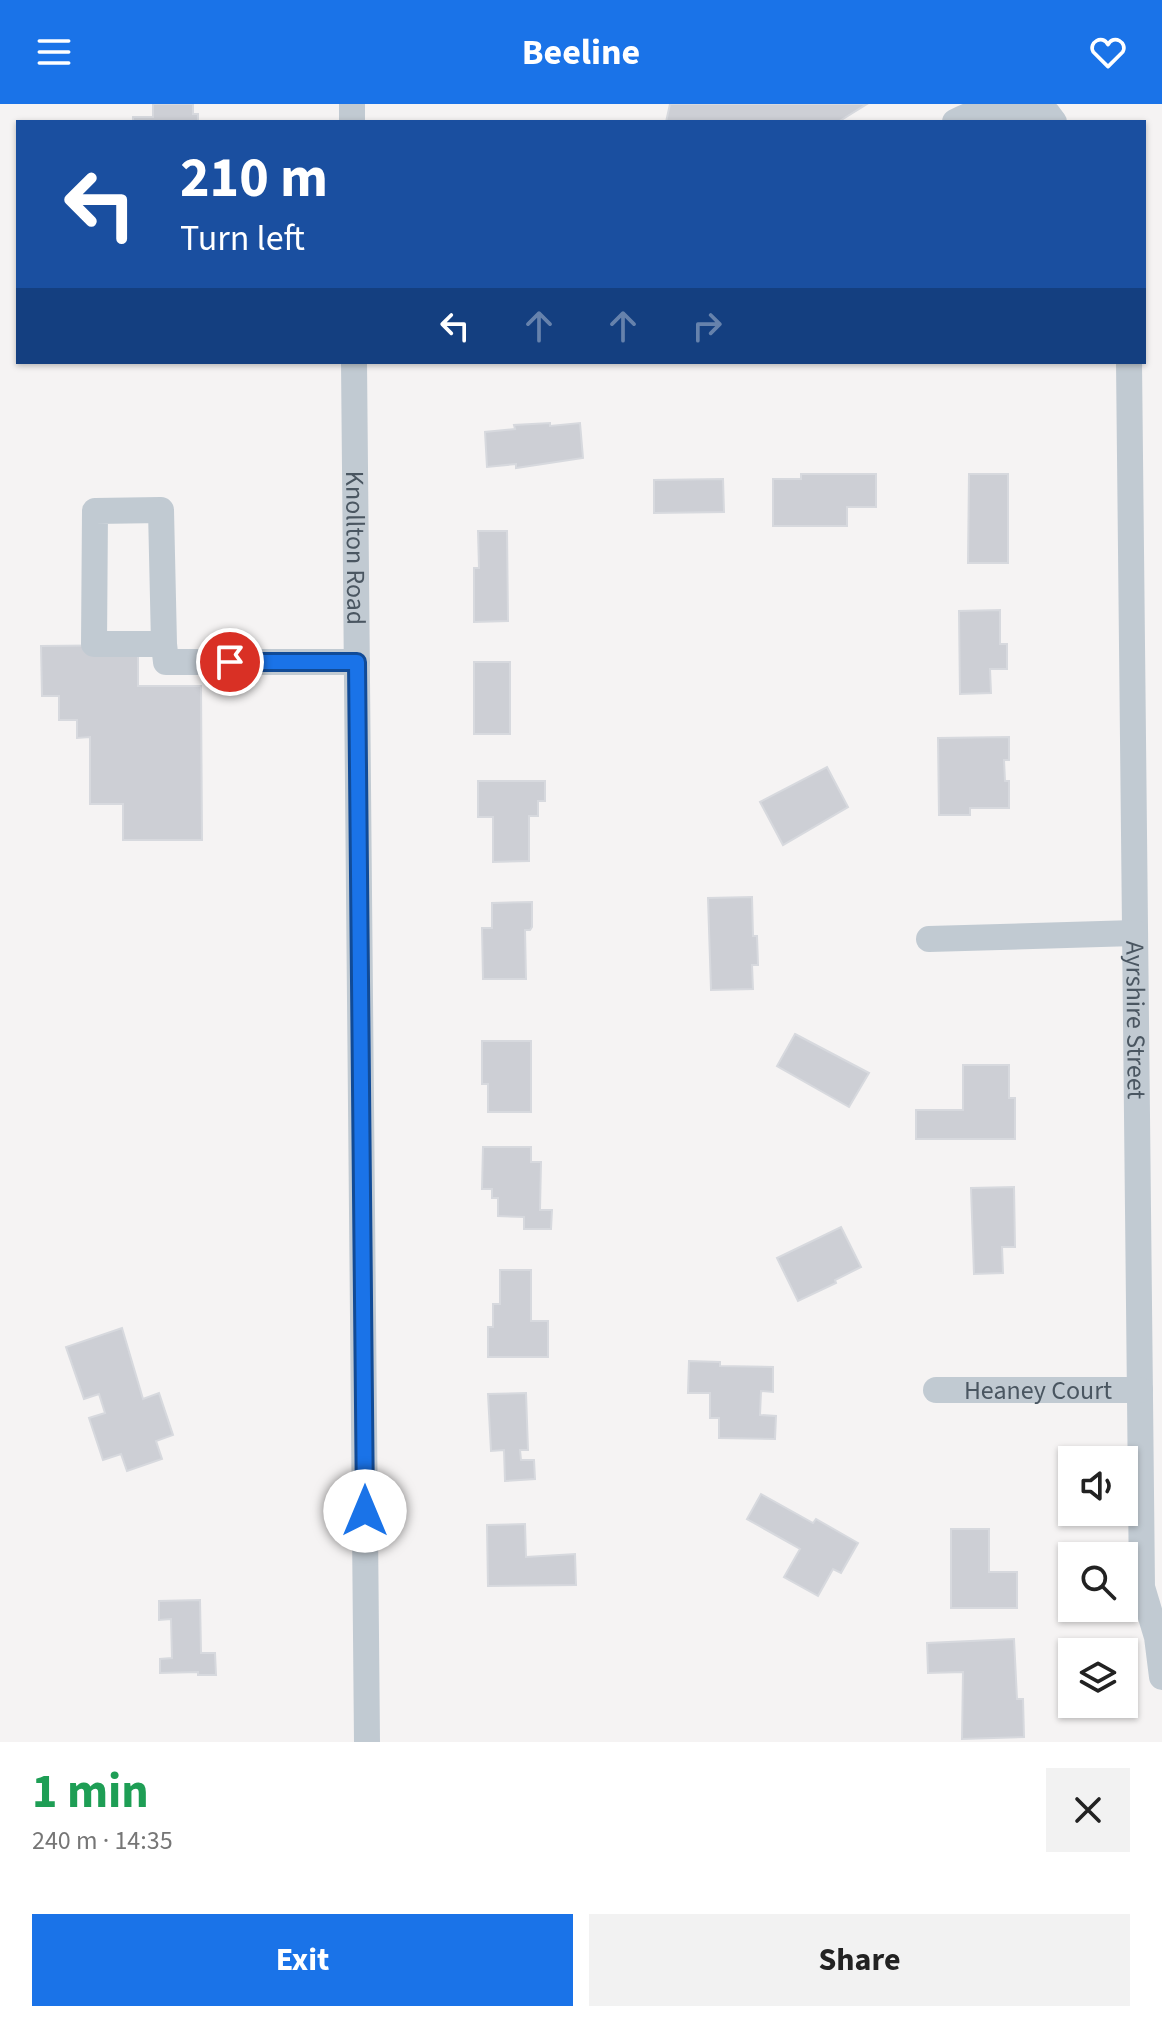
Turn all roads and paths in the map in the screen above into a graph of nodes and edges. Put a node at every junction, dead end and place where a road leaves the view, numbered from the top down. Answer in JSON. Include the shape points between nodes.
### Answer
{"nodes":[{"id":1,"x":958,"y":120,"type":"edge"},
{"id":2,"x":1052,"y":120,"type":"edge"},
{"id":3,"x":354,"y":364,"type":"edge"},
{"id":4,"x":1129,"y":364,"type":"edge"},
{"id":5,"x":164,"y":644,"type":"junction"},
{"id":6,"x":357,"y":662,"type":"junction"},
{"id":7,"x":1135,"y":933,"type":"junction"},
{"id":8,"x":929,"y":939,"type":"dead end"},
{"id":9,"x":936,"y":1390,"type":"dead end"},
{"id":10,"x":1140,"y":1390,"type":"junction"},
{"id":11,"x":1162,"y":1677,"type":"edge"},
{"id":12,"x":367,"y":1742,"type":"edge"}],
"edges":[{"from":1,"to":2,"type":"street","via":[[976,110],[1015,108],[1048,114]]},
{"from":3,"to":6,"type":"street","name":"Knollton Road"},
{"from":4,"to":7,"type":"street","name":"Ayrshire Street"},
{"from":5,"to":5,"type":"street","via":[[94,644],[95,511],[161,510]]},
{"from":5,"to":6,"type":"street","via":[[166,662]]},
{"from":6,"to":12,"type":"street","name":"Knollton Road"},
{"from":7,"to":8,"type":"street"},
{"from":7,"to":10,"type":"street","name":"Ayrshire Street"},
{"from":9,"to":10,"type":"street","name":"Heaney Court"},
{"from":10,"to":11,"type":"street","name":"Ayrshire Street","via":[[1142,1587]]}]}
